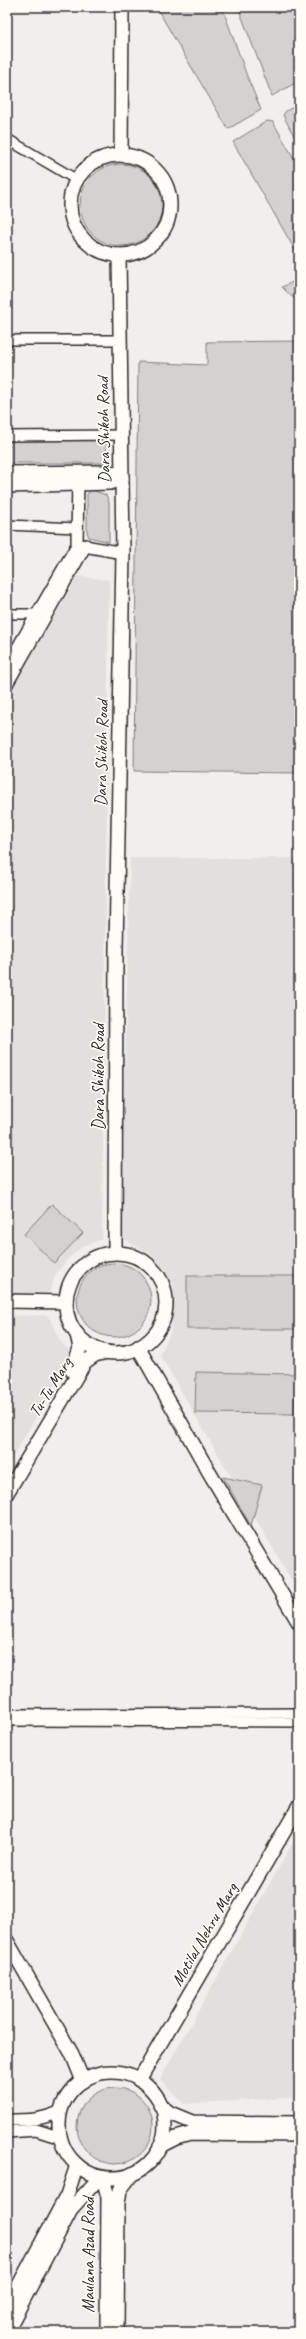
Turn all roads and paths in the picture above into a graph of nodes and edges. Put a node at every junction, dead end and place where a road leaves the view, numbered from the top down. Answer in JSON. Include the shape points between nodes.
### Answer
{"nodes":[{"id":1,"x":122,"y":7,"type":"edge"},
{"id":2,"x":7,"y":139,"type":"edge"},
{"id":3,"x":121,"y":155,"type":"junction"},
{"id":4,"x":77,"y":180,"type":"junction"},
{"id":5,"x":119,"y":255,"type":"junction"},
{"id":6,"x":7,"y":340,"type":"edge"},
{"id":7,"x":120,"y":340,"type":"junction"},
{"id":8,"x":122,"y":435,"type":"junction"},
{"id":9,"x":7,"y":436,"type":"edge"},
{"id":10,"x":7,"y":473,"type":"edge"},
{"id":11,"x":122,"y":478,"type":"junction"},
{"id":12,"x":78,"y":479,"type":"junction"},
{"id":13,"x":7,"y":486,"type":"edge"},
{"id":14,"x":7,"y":525,"type":"edge"},
{"id":15,"x":77,"y":528,"type":"junction"},
{"id":16,"x":81,"y":545,"type":"junction"},
{"id":17,"x":123,"y":553,"type":"junction"},
{"id":18,"x":7,"y":614,"type":"edge"},
{"id":19,"x":37,"y":614,"type":"junction"},
{"id":20,"x":7,"y":666,"type":"edge"},
{"id":21,"x":7,"y":684,"type":"edge"},
{"id":22,"x":115,"y":1252,"type":"junction"},
{"id":23,"x":7,"y":1301,"type":"edge"},
{"id":24,"x":66,"y":1302,"type":"junction"},
{"id":25,"x":77,"y":1334,"type":"junction"},
{"id":26,"x":138,"y":1347,"type":"junction"},
{"id":27,"x":108,"y":1352,"type":"junction"},
{"id":28,"x":7,"y":1483,"type":"edge"},
{"id":29,"x":7,"y":1493,"type":"edge"},
{"id":30,"x":299,"y":1623,"type":"edge"},
{"id":31,"x":299,"y":1713,"type":"edge"},
{"id":32,"x":7,"y":1714,"type":"edge"},
{"id":33,"x":7,"y":1721,"type":"edge"},
{"id":34,"x":299,"y":1722,"type":"edge"},
{"id":35,"x":299,"y":1806,"type":"edge"},
{"id":36,"x":7,"y":1941,"type":"edge"},
{"id":37,"x":72,"y":2054,"type":"junction"},
{"id":38,"x":95,"y":2076,"type":"junction"},
{"id":39,"x":139,"y":2080,"type":"junction"},
{"id":40,"x":83,"y":2081,"type":"junction"},
{"id":41,"x":160,"y":2105,"type":"junction"},
{"id":42,"x":61,"y":2110,"type":"junction"},
{"id":43,"x":7,"y":2120,"type":"edge"},
{"id":44,"x":299,"y":2122,"type":"edge"},
{"id":45,"x":7,"y":2132,"type":"edge"},
{"id":46,"x":299,"y":2135,"type":"edge"},
{"id":47,"x":61,"y":2138,"type":"junction"},
{"id":48,"x":160,"y":2146,"type":"junction"},
{"id":49,"x":77,"y":2165,"type":"junction"},
{"id":50,"x":132,"y":2174,"type":"junction"},
{"id":51,"x":101,"y":2177,"type":"junction"},
{"id":52,"x":7,"y":2307,"type":"edge"},
{"id":53,"x":7,"y":2331,"type":"edge"},
{"id":54,"x":107,"y":2332,"type":"edge"},
{"id":55,"x":117,"y":2332,"type":"edge"}],
"edges":[{"from":1,"to":3,"type":"main road"},
{"from":2,"to":4,"type":"street"},
{"from":3,"to":4,"type":"main road","via":[[108,156],[95,162]]},
{"from":3,"to":5,"type":"main road","via":[[140,159],[157,171],[168,190],[170,201],[166,223],[155,240],[138,251]]},
{"from":4,"to":5,"type":"main road","via":[[70,205],[77,229],[95,248]]},
{"from":5,"to":7,"type":"main road","name":"Dara Shikoh Road"},
{"from":6,"to":7,"type":"street"},
{"from":7,"to":8,"type":"main road","name":"Dara Shikoh Road"},
{"from":8,"to":9,"type":"street"},
{"from":8,"to":11,"type":"main road","name":"Dara Shikoh Road"},
{"from":10,"to":12,"type":"main road"},
{"from":11,"to":12,"type":"main road","via":[[110,483]]},
{"from":11,"to":17,"type":"main road","name":"Dara Shikoh Road"},
{"from":12,"to":13,"type":"main road"},
{"from":12,"to":15,"type":"street"},
{"from":14,"to":15,"type":"street"},
{"from":15,"to":16,"type":"street"},
{"from":16,"to":17,"type":"street"},
{"from":16,"to":19,"type":"street"},
{"from":16,"to":21,"type":"street"},
{"from":17,"to":22,"type":"main road","name":"Dara Shikoh Road","via":[[116,950]]},
{"from":18,"to":19,"type":"street"},
{"from":19,"to":20,"type":"street"},
{"from":22,"to":24,"type":"main road","via":[[84,1263],[71,1281]]},
{"from":22,"to":26,"type":"main road","via":[[140,1259],[159,1278],[164,1290],[165,1310],[158,1333]]},
{"from":23,"to":24,"type":"main road"},
{"from":24,"to":25,"type":"main road","via":[[69,1319]]},
{"from":25,"to":27,"type":"main road","via":[[96,1348]]},
{"from":25,"to":28,"type":"main road","name":"Tu-Tu Marg","via":[[80,1348],[73,1370]]},
{"from":26,"to":27,"type":"main road"},
{"from":26,"to":30,"type":"main road"},
{"from":27,"to":29,"type":"main road","name":"Tu-Tu Marg","via":[[95,1355],[85,1362]]},
{"from":31,"to":32,"type":"street"},
{"from":33,"to":34,"type":"street"},
{"from":35,"to":39,"type":"main road","name":"Motilal Nehru Marg"},
{"from":36,"to":37,"type":"main road"},
{"from":37,"to":38,"type":"main road"},
{"from":37,"to":40,"type":"main road"},
{"from":38,"to":39,"type":"main road","via":[[108,2072],[121,2073]]},
{"from":38,"to":40,"type":"main road"},
{"from":39,"to":41,"type":"main road","via":[[154,2093]]},
{"from":40,"to":42,"type":"main road","via":[[67,2097]]},
{"from":41,"to":44,"type":"main road","via":[[170,2113],[192,2122]]},
{"from":41,"to":48,"type":"main road","via":[[165,2121]]},
{"from":42,"to":43,"type":"street","via":[[50,2117],[36,2120]]},
{"from":42,"to":47,"type":"main road"},
{"from":45,"to":47,"type":"street","via":[[36,2130]]},
{"from":46,"to":48,"type":"main road","via":[[190,2134]]},
{"from":47,"to":49,"type":"main road","via":[[67,2153]]},
{"from":48,"to":50,"type":"main road","via":[[149,2163]]},
{"from":49,"to":51,"type":"main road"},
{"from":49,"to":52,"type":"main road","via":[[67,2195]]},
{"from":50,"to":51,"type":"main road","via":[[123,2177]]},
{"from":50,"to":55,"type":"main road","name":"Maulana Azad Road","via":[[120,2190],[118,2203]]},
{"from":51,"to":53,"type":"main road","via":[[72,2208]]},
{"from":51,"to":54,"type":"main road","name":"Maulana Azad Road","via":[[108,2197]]}]}
